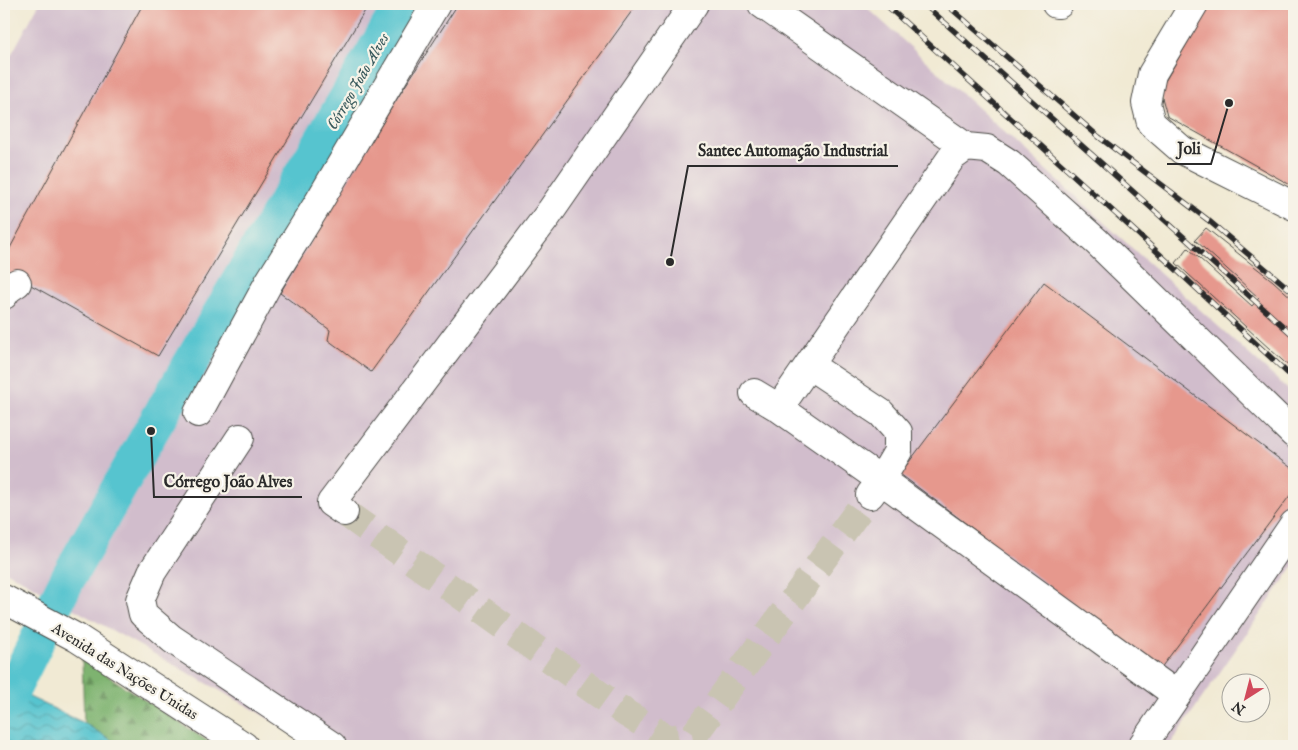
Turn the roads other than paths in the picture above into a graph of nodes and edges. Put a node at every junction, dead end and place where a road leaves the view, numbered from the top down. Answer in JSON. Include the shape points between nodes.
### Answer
{"nodes":[{"id":1,"x":436,"y":4,"type":"edge"},
{"id":2,"x":694,"y":4,"type":"edge"},
{"id":3,"x":762,"y":4,"type":"edge"},
{"id":4,"x":1194,"y":4,"type":"edge"},
{"id":5,"x":966,"y":147,"type":"junction"},
{"id":6,"x":1294,"y":206,"type":"edge"},
{"id":7,"x":809,"y":365,"type":"junction"},
{"id":8,"x":754,"y":393,"type":"dead end"},
{"id":9,"x":779,"y":408,"type":"junction"},
{"id":10,"x":198,"y":413,"type":"dead end"},
{"id":11,"x":1294,"y":434,"type":"edge"},
{"id":12,"x":240,"y":438,"type":"dead end"},
{"id":13,"x":876,"y":488,"type":"junction"},
{"id":14,"x":344,"y":512,"type":"tunnel mouth"},
{"id":15,"x":1294,"y":524,"type":"edge"},
{"id":16,"x":8,"y":601,"type":"edge"},
{"id":17,"x":1177,"y":695,"type":"junction"},
{"id":18,"x":244,"y":746,"type":"edge"},
{"id":19,"x":332,"y":746,"type":"edge"},
{"id":20,"x":1142,"y":746,"type":"edge"}],
"edges":[{"from":1,"to":10,"type":"street","via":[[269,282]]},
{"from":2,"to":14,"type":"street","via":[[548,215],[332,503]]},
{"from":3,"to":5,"type":"street"},
{"from":4,"to":6,"type":"street","via":[[1152,74],[1146,103],[1151,123],[1182,150]]},
{"from":5,"to":7,"type":"street","via":[[952,158]]},
{"from":5,"to":11,"type":"street","via":[[986,149],[1009,163],[1097,242]]},
{"from":7,"to":9,"type":"street"},
{"from":7,"to":13,"type":"street","via":[[881,413],[898,432],[898,451]]},
{"from":8,"to":9,"type":"street"},
{"from":9,"to":13,"type":"street"},
{"from":12,"to":19,"type":"street","via":[[152,572],[140,600],[143,614],[172,639]]},
{"from":13,"to":17,"type":"street"},
{"from":15,"to":17,"type":"street"},
{"from":16,"to":18,"type":"street","name":"Avenida das Nações Unidas","via":[[76,638]]},
{"from":17,"to":20,"type":"street"}]}
